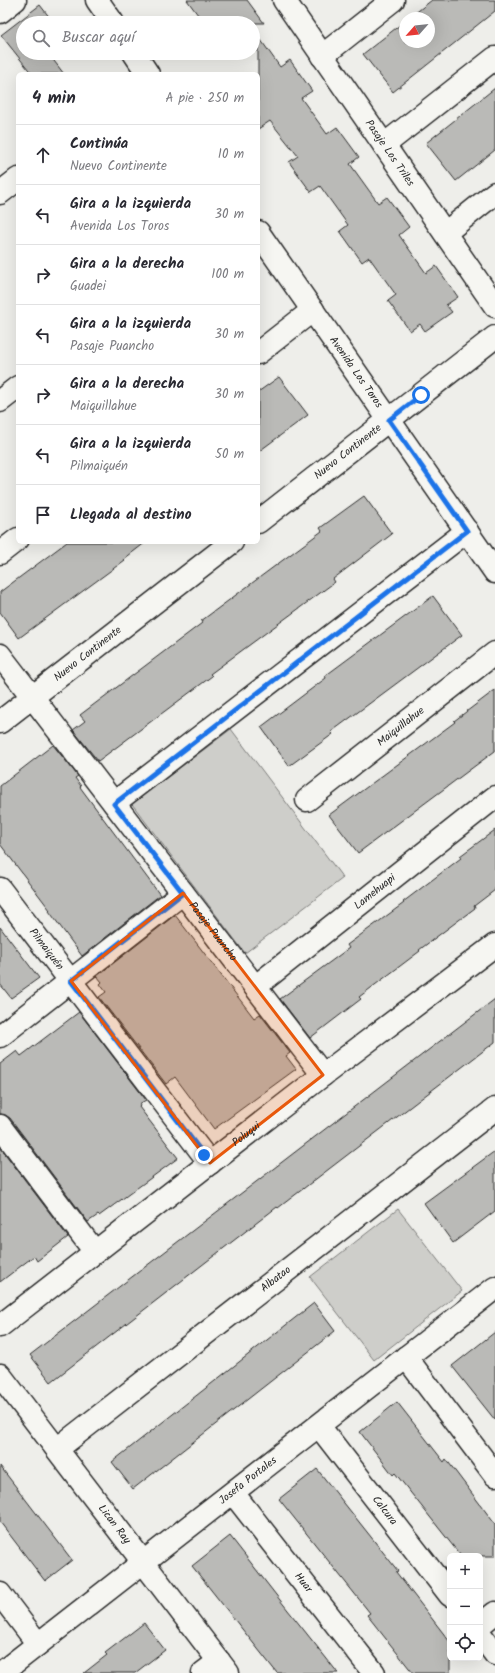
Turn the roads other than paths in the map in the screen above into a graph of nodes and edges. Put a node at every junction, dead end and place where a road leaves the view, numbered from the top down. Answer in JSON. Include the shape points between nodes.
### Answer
{"nodes":[{"id":1,"x":15,"y":0,"type":"edge"},
{"id":2,"x":97,"y":0,"type":"edge"},
{"id":3,"x":284,"y":0,"type":"edge"},
{"id":4,"x":393,"y":0,"type":"edge"},
{"id":5,"x":0,"y":12,"type":"edge"},
{"id":6,"x":108,"y":16,"type":"edge"},
{"id":7,"x":322,"y":56,"type":"junction"},
{"id":8,"x":495,"y":58,"type":"edge"},
{"id":9,"x":139,"y":60,"type":"edge"},
{"id":10,"x":147,"y":72,"type":"edge"},
{"id":11,"x":384,"y":145,"type":"junction"},
{"id":12,"x":495,"y":193,"type":"edge"},
{"id":13,"x":445,"y":233,"type":"junction"},
{"id":14,"x":260,"y":235,"type":"edge"},
{"id":15,"x":495,"y":306,"type":"edge"},
{"id":16,"x":313,"y":310,"type":"junction"},
{"id":17,"x":495,"y":337,"type":"edge"},
{"id":18,"x":260,"y":351,"type":"edge"},
{"id":19,"x":389,"y":420,"type":"junction"},
{"id":20,"x":260,"y":520,"type":"edge"},
{"id":21,"x":467,"y":531,"type":"junction"},
{"id":22,"x":16,"y":541,"type":"edge"},
{"id":23,"x":229,"y":544,"type":"edge"},
{"id":24,"x":0,"y":553,"type":"edge"},
{"id":25,"x":495,"y":572,"type":"edge"},
{"id":26,"x":495,"y":653,"type":"edge"},
{"id":27,"x":0,"y":655,"type":"edge"},
{"id":28,"x":32,"y":697,"type":"junction"},
{"id":29,"x":0,"y":722,"type":"edge"},
{"id":30,"x":495,"y":797,"type":"edge"},
{"id":31,"x":306,"y":800,"type":"dead end"},
{"id":32,"x":114,"y":804,"type":"junction"},
{"id":33,"x":0,"y":889,"type":"edge"},
{"id":34,"x":183,"y":893,"type":"junction"},
{"id":35,"x":495,"y":945,"type":"edge"},
{"id":36,"x":71,"y":981,"type":"junction"},
{"id":37,"x":255,"y":987,"type":"junction"},
{"id":38,"x":0,"y":1036,"type":"edge"},
{"id":39,"x":323,"y":1075,"type":"junction"},
{"id":40,"x":495,"y":1109,"type":"edge"},
{"id":41,"x":0,"y":1126,"type":"edge"},
{"id":42,"x":210,"y":1163,"type":"junction"},
{"id":43,"x":96,"y":1252,"type":"junction"},
{"id":44,"x":493,"y":1295,"type":"edge"},
{"id":45,"x":0,"y":1326,"type":"edge"},
{"id":46,"x":406,"y":1358,"type":"junction"},
{"id":47,"x":0,"y":1375,"type":"edge"},
{"id":48,"x":319,"y":1426,"type":"junction"},
{"id":49,"x":57,"y":1449,"type":"junction"},
{"id":50,"x":495,"y":1475,"type":"edge"},
{"id":51,"x":232,"y":1493,"type":"junction"},
{"id":52,"x":143,"y":1562,"type":"junction"},
{"id":53,"x":447,"y":1591,"type":"edge"},
{"id":54,"x":0,"y":1594,"type":"edge"},
{"id":55,"x":495,"y":1613,"type":"edge"},
{"id":56,"x":483,"y":1623,"type":"edge"},
{"id":57,"x":483,"y":1638,"type":"edge"},
{"id":58,"x":38,"y":1644,"type":"junction"},
{"id":59,"x":495,"y":1654,"type":"edge"},
{"id":60,"x":217,"y":1669,"type":"edge"},
{"id":61,"x":1,"y":1673,"type":"edge"},
{"id":62,"x":374,"y":1673,"type":"edge"}],
"edges":[{"from":1,"to":5,"type":"street"},
{"from":2,"to":6,"type":"street"},
{"from":3,"to":7,"type":"street","name":"Pasaje Los Triles"},
{"from":4,"to":7,"type":"street"},
{"from":7,"to":11,"type":"street","name":"Pasaje Los Triles"},
{"from":8,"to":11,"type":"street"},
{"from":9,"to":10,"type":"street"},
{"from":11,"to":13,"type":"street","name":"Pasaje Los Triles"},
{"from":12,"to":13,"type":"street"},
{"from":13,"to":15,"type":"street","name":"Pasaje Los Triles"},
{"from":14,"to":16,"type":"street","name":"Avenida Los Toros"},
{"from":16,"to":18,"type":"street"},
{"from":16,"to":19,"type":"street","name":"Avenida Los Toros"},
{"from":17,"to":19,"type":"street","name":"Nuevo Continente"},
{"from":19,"to":20,"type":"street","name":"Nuevo Continente"},
{"from":19,"to":21,"type":"street","name":"Avenida Los Toros"},
{"from":21,"to":25,"type":"street","name":"Avenida Los Toros"},
{"from":21,"to":32,"type":"street"},
{"from":22,"to":24,"type":"street"},
{"from":23,"to":28,"type":"street","name":"Nuevo Continente"},
{"from":26,"to":31,"type":"street","name":"Maiquillahue"},
{"from":27,"to":28,"type":"street","name":"Pasaje Puancho"},
{"from":28,"to":29,"type":"street","name":"Nuevo Continente"},
{"from":28,"to":32,"type":"street","name":"Pasaje Puancho"},
{"from":30,"to":37,"type":"street","name":"Lamehuapi"},
{"from":32,"to":34,"type":"street","name":"Pasaje Puancho"},
{"from":33,"to":36,"type":"street","name":"Pilmaiquén"},
{"from":34,"to":36,"type":"street"},
{"from":34,"to":37,"type":"street","name":"Pasaje Puancho"},
{"from":35,"to":39,"type":"street","name":"Poluqui"},
{"from":36,"to":38,"type":"street"},
{"from":36,"to":42,"type":"street","name":"Pilmaiquén"},
{"from":37,"to":39,"type":"street","name":"Pasaje Puancho"},
{"from":39,"to":42,"type":"street","name":"Poluqui"},
{"from":40,"to":49,"type":"street","name":"Albatao"},
{"from":41,"to":43,"type":"street"},
{"from":42,"to":43,"type":"street","name":"Poluqui"},
{"from":43,"to":45,"type":"street","name":"Poluqui"},
{"from":44,"to":46,"type":"street","name":"Josefa Portales"},
{"from":46,"to":48,"type":"street","name":"Josefa Portales"},
{"from":46,"to":50,"type":"street"},
{"from":47,"to":49,"type":"street","name":"Lican Ray"},
{"from":48,"to":51,"type":"street","name":"Josefa Portales"},
{"from":48,"to":53,"type":"street","name":"Calcura"},
{"from":49,"to":52,"type":"street","name":"Lican Ray"},
{"from":51,"to":52,"type":"street","name":"Josefa Portales"},
{"from":51,"to":62,"type":"street","name":"Huar"},
{"from":52,"to":58,"type":"street","name":"Josefa Portales"},
{"from":52,"to":60,"type":"street","name":"Lican Ray"},
{"from":54,"to":58,"type":"street"},
{"from":55,"to":56,"type":"street"},
{"from":57,"to":59,"type":"street"},
{"from":58,"to":61,"type":"street","name":"Josefa Portales"}]}
